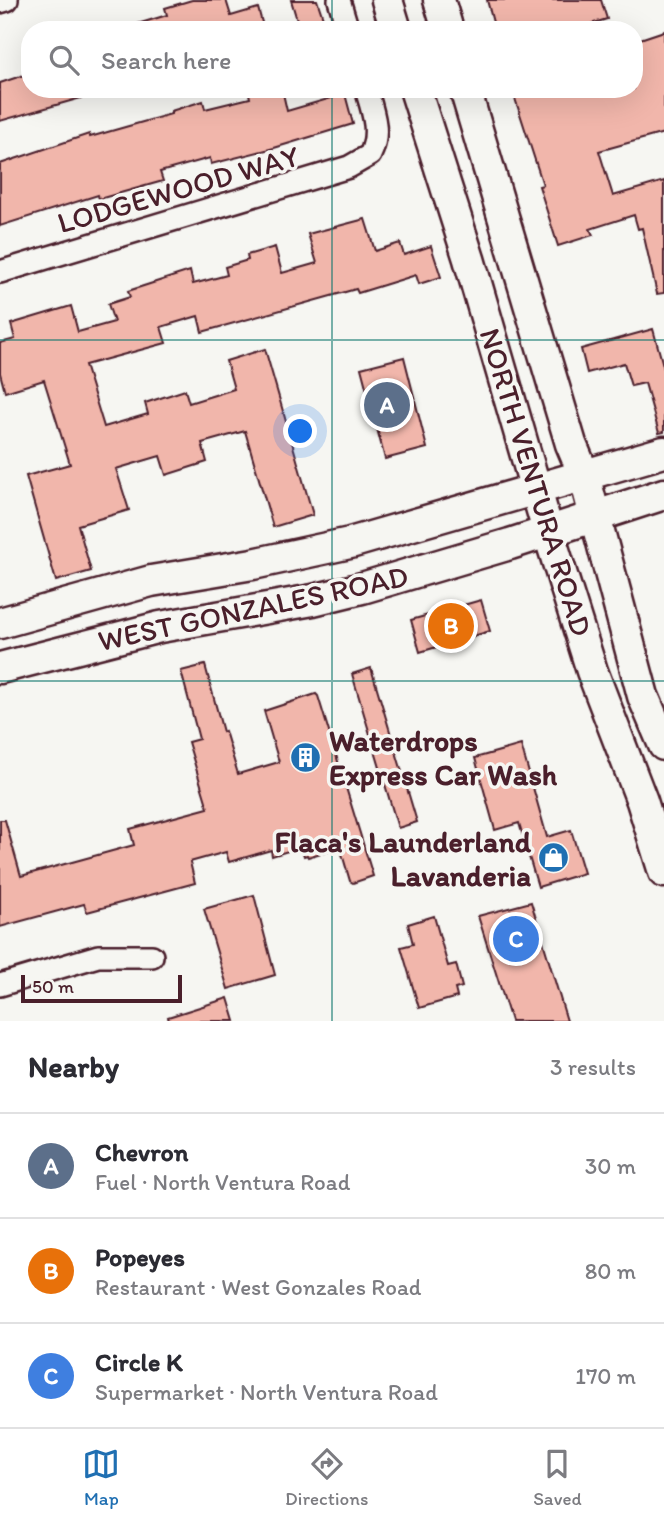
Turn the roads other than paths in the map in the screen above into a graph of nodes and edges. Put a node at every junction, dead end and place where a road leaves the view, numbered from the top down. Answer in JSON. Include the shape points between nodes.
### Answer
{"nodes":[{"id":1,"x":7,"y":0,"type":"edge"},
{"id":2,"x":339,"y":0,"type":"edge"},
{"id":3,"x":387,"y":0,"type":"edge"},
{"id":4,"x":439,"y":0,"type":"edge"},
{"id":5,"x":0,"y":2,"type":"edge"},
{"id":6,"x":345,"y":21,"type":"edge"},
{"id":7,"x":393,"y":21,"type":"edge"},
{"id":8,"x":445,"y":21,"type":"edge"},
{"id":9,"x":369,"y":98,"type":"edge"},
{"id":10,"x":418,"y":98,"type":"edge"},
{"id":11,"x":469,"y":98,"type":"edge"},
{"id":12,"x":0,"y":272,"type":"edge"},
{"id":13,"x":664,"y":452,"type":"edge"},
{"id":14,"x":584,"y":475,"type":"junction"},
{"id":15,"x":537,"y":488,"type":"junction"},
{"id":16,"x":664,"y":494,"type":"edge"},
{"id":17,"x":594,"y":516,"type":"junction"},
{"id":18,"x":548,"y":531,"type":"junction"},
{"id":19,"x":0,"y":623,"type":"edge"},
{"id":20,"x":0,"y":667,"type":"edge"},
{"id":21,"x":664,"y":746,"type":"edge"},
{"id":22,"x":664,"y":872,"type":"edge"},
{"id":23,"x":152,"y":956,"type":"dead end"},
{"id":24,"x":0,"y":985,"type":"edge"}],
"edges":[{"from":1,"to":5,"type":"street"},
{"from":2,"to":6,"type":"street"},
{"from":3,"to":7,"type":"main road"},
{"from":4,"to":8,"type":"main road"},
{"from":9,"to":12,"type":"street","name":"LODGEWOOD WAY","via":[[376,136],[370,155],[349,167]]},
{"from":10,"to":15,"type":"main road","name":"NORTH VENTURA ROAD"},
{"from":11,"to":14,"type":"main road","name":"NORTH VENTURA ROAD"},
{"from":13,"to":14,"type":"main road","name":"WEST GONZALES ROAD"},
{"from":14,"to":15,"type":"main road","name":"WEST GONZALES ROAD"},
{"from":14,"to":17,"type":"main road","name":"NORTH VENTURA ROAD"},
{"from":15,"to":18,"type":"main road","name":"NORTH VENTURA ROAD"},
{"from":15,"to":19,"type":"main road","name":"WEST GONZALES ROAD","via":[[350,544],[151,581]]},
{"from":16,"to":17,"type":"main road","name":"WEST GONZALES ROAD"},
{"from":17,"to":18,"type":"main road","name":"WEST GONZALES ROAD"},
{"from":17,"to":21,"type":"main road","name":"NORTH VENTURA ROAD","via":[[643,696]]},
{"from":18,"to":20,"type":"main road","name":"WEST GONZALES ROAD","via":[[362,588],[160,627]]},
{"from":18,"to":22,"type":"main road","name":"NORTH VENTURA ROAD","via":[[601,699],[642,801]]},
{"from":23,"to":24,"type":"street","via":[[98,956]]}]}
